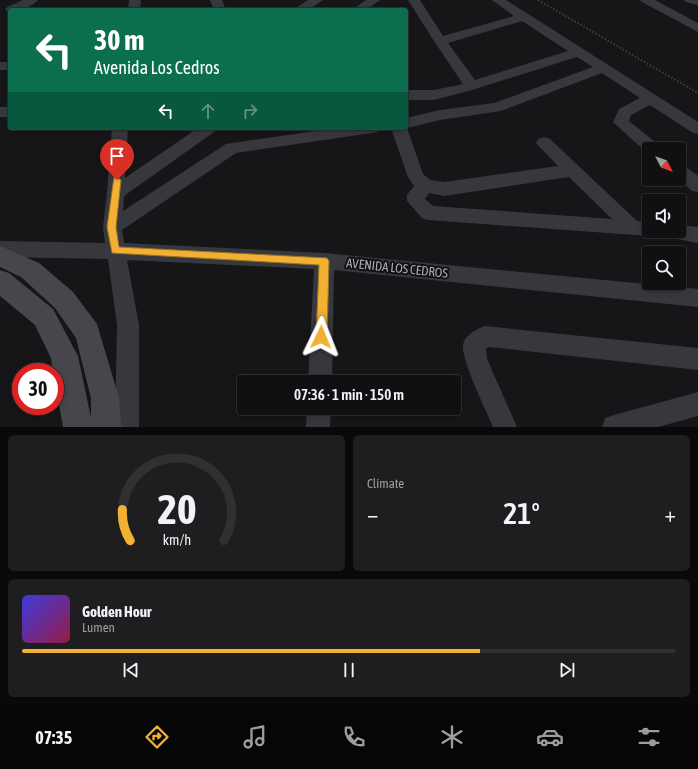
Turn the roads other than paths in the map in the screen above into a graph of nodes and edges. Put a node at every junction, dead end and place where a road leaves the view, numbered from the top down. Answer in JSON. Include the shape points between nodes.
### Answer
{"nodes":[{"id":1,"x":32,"y":0,"type":"edge"},
{"id":2,"x":317,"y":0,"type":"edge"},
{"id":3,"x":374,"y":0,"type":"edge"},
{"id":4,"x":498,"y":0,"type":"edge"},
{"id":5,"x":646,"y":0,"type":"edge"},
{"id":6,"x":690,"y":0,"type":"edge"},
{"id":7,"x":418,"y":1,"type":"edge"},
{"id":8,"x":698,"y":2,"type":"edge"},
{"id":9,"x":301,"y":5,"type":"edge"},
{"id":10,"x":14,"y":8,"type":"edge"},
{"id":11,"x":361,"y":8,"type":"edge"},
{"id":12,"x":523,"y":17,"type":"junction"},
{"id":13,"x":698,"y":28,"type":"edge"},
{"id":14,"x":440,"y":41,"type":"junction"},
{"id":15,"x":579,"y":52,"type":"junction"},
{"id":16,"x":603,"y":68,"type":"junction"},
{"id":17,"x":472,"y":86,"type":"junction"},
{"id":18,"x":408,"y":95,"type":"edge"},
{"id":19,"x":434,"y":95,"type":"junction"},
{"id":20,"x":650,"y":99,"type":"junction"},
{"id":21,"x":440,"y":115,"type":"junction"},
{"id":22,"x":408,"y":122,"type":"edge"},
{"id":23,"x":698,"y":129,"type":"edge"},
{"id":24,"x":120,"y":130,"type":"edge"},
{"id":25,"x":206,"y":130,"type":"edge"},
{"id":26,"x":358,"y":130,"type":"edge"},
{"id":27,"x":400,"y":130,"type":"edge"},
{"id":28,"x":645,"y":142,"type":"edge"},
{"id":29,"x":544,"y":143,"type":"dead end"},
{"id":30,"x":573,"y":170,"type":"junction"},
{"id":31,"x":686,"y":176,"type":"edge"},
{"id":32,"x":425,"y":186,"type":"junction"},
{"id":33,"x":698,"y":186,"type":"edge"},
{"id":34,"x":116,"y":193,"type":"junction"},
{"id":35,"x":631,"y":226,"type":"junction"},
{"id":36,"x":112,"y":227,"type":"junction"},
{"id":37,"x":642,"y":227,"type":"edge"},
{"id":38,"x":686,"y":233,"type":"edge"},
{"id":39,"x":698,"y":235,"type":"edge"},
{"id":40,"x":0,"y":249,"type":"edge"},
{"id":41,"x":115,"y":250,"type":"junction"},
{"id":42,"x":0,"y":256,"type":"edge"},
{"id":43,"x":324,"y":261,"type":"junction"},
{"id":44,"x":0,"y":281,"type":"edge"},
{"id":45,"x":698,"y":298,"type":"edge"},
{"id":46,"x":698,"y":359,"type":"edge"},
{"id":47,"x":320,"y":375,"type":"edge"},
{"id":48,"x":698,"y":404,"type":"edge"},
{"id":49,"x":319,"y":415,"type":"edge"},
{"id":50,"x":649,"y":422,"type":"edge"},
{"id":51,"x":78,"y":427,"type":"edge"},
{"id":52,"x":106,"y":427,"type":"edge"},
{"id":53,"x":127,"y":427,"type":"edge"},
{"id":54,"x":318,"y":427,"type":"edge"},
{"id":55,"x":506,"y":427,"type":"edge"},
{"id":56,"x":614,"y":427,"type":"edge"}],
"edges":[{"from":1,"to":10,"type":"street"},
{"from":2,"to":9,"type":"street"},
{"from":3,"to":11,"type":"street"},
{"from":4,"to":12,"type":"street"},
{"from":5,"to":13,"type":"street"},
{"from":6,"to":8,"type":"street"},
{"from":7,"to":14,"type":"street"},
{"from":12,"to":14,"type":"street"},
{"from":12,"to":15,"type":"street"},
{"from":14,"to":17,"type":"street"},
{"from":15,"to":16,"type":"street"},
{"from":15,"to":17,"type":"street"},
{"from":16,"to":20,"type":"street"},
{"from":16,"to":21,"type":"street","via":[[496,108]]},
{"from":17,"to":19,"type":"street"},
{"from":18,"to":19,"type":"street"},
{"from":19,"to":21,"type":"street"},
{"from":20,"to":23,"type":"street"},
{"from":20,"to":28,"type":"street","via":[[624,112],[621,122]]},
{"from":21,"to":22,"type":"street"},
{"from":24,"to":34,"type":"street"},
{"from":25,"to":34,"type":"street"},
{"from":26,"to":36,"type":"street","via":[[232,148]]},
{"from":27,"to":32,"type":"street","via":[[416,177]]},
{"from":29,"to":30,"type":"street"},
{"from":30,"to":32,"type":"street","via":[[444,189]]},
{"from":30,"to":35,"type":"street"},
{"from":31,"to":33,"type":"street"},
{"from":32,"to":35,"type":"street","via":[[416,195],[416,201],[428,214]]},
{"from":34,"to":36,"type":"street"},
{"from":35,"to":37,"type":"street"},
{"from":36,"to":41,"type":"street"},
{"from":38,"to":39,"type":"street"},
{"from":40,"to":41,"type":"street","name":"AVENIDA LOS CEDROS"},
{"from":41,"to":43,"type":"street","name":"AVENIDA LOS CEDROS"},
{"from":41,"to":53,"type":"street","via":[[128,325]]},
{"from":42,"to":52,"type":"main road","via":[[30,270],[64,300],[88,333],[105,398]]},
{"from":43,"to":45,"type":"street","name":"AVENIDA LOS CEDROS"},
{"from":43,"to":47,"type":"street"},
{"from":44,"to":51,"type":"main road","via":[[44,317],[64,356]]},
{"from":46,"to":55,"type":"street","via":[[485,336],[474,345],[476,360]]},
{"from":48,"to":50,"type":"street"},
{"from":49,"to":54,"type":"street"},
{"from":50,"to":56,"type":"street"}]}
